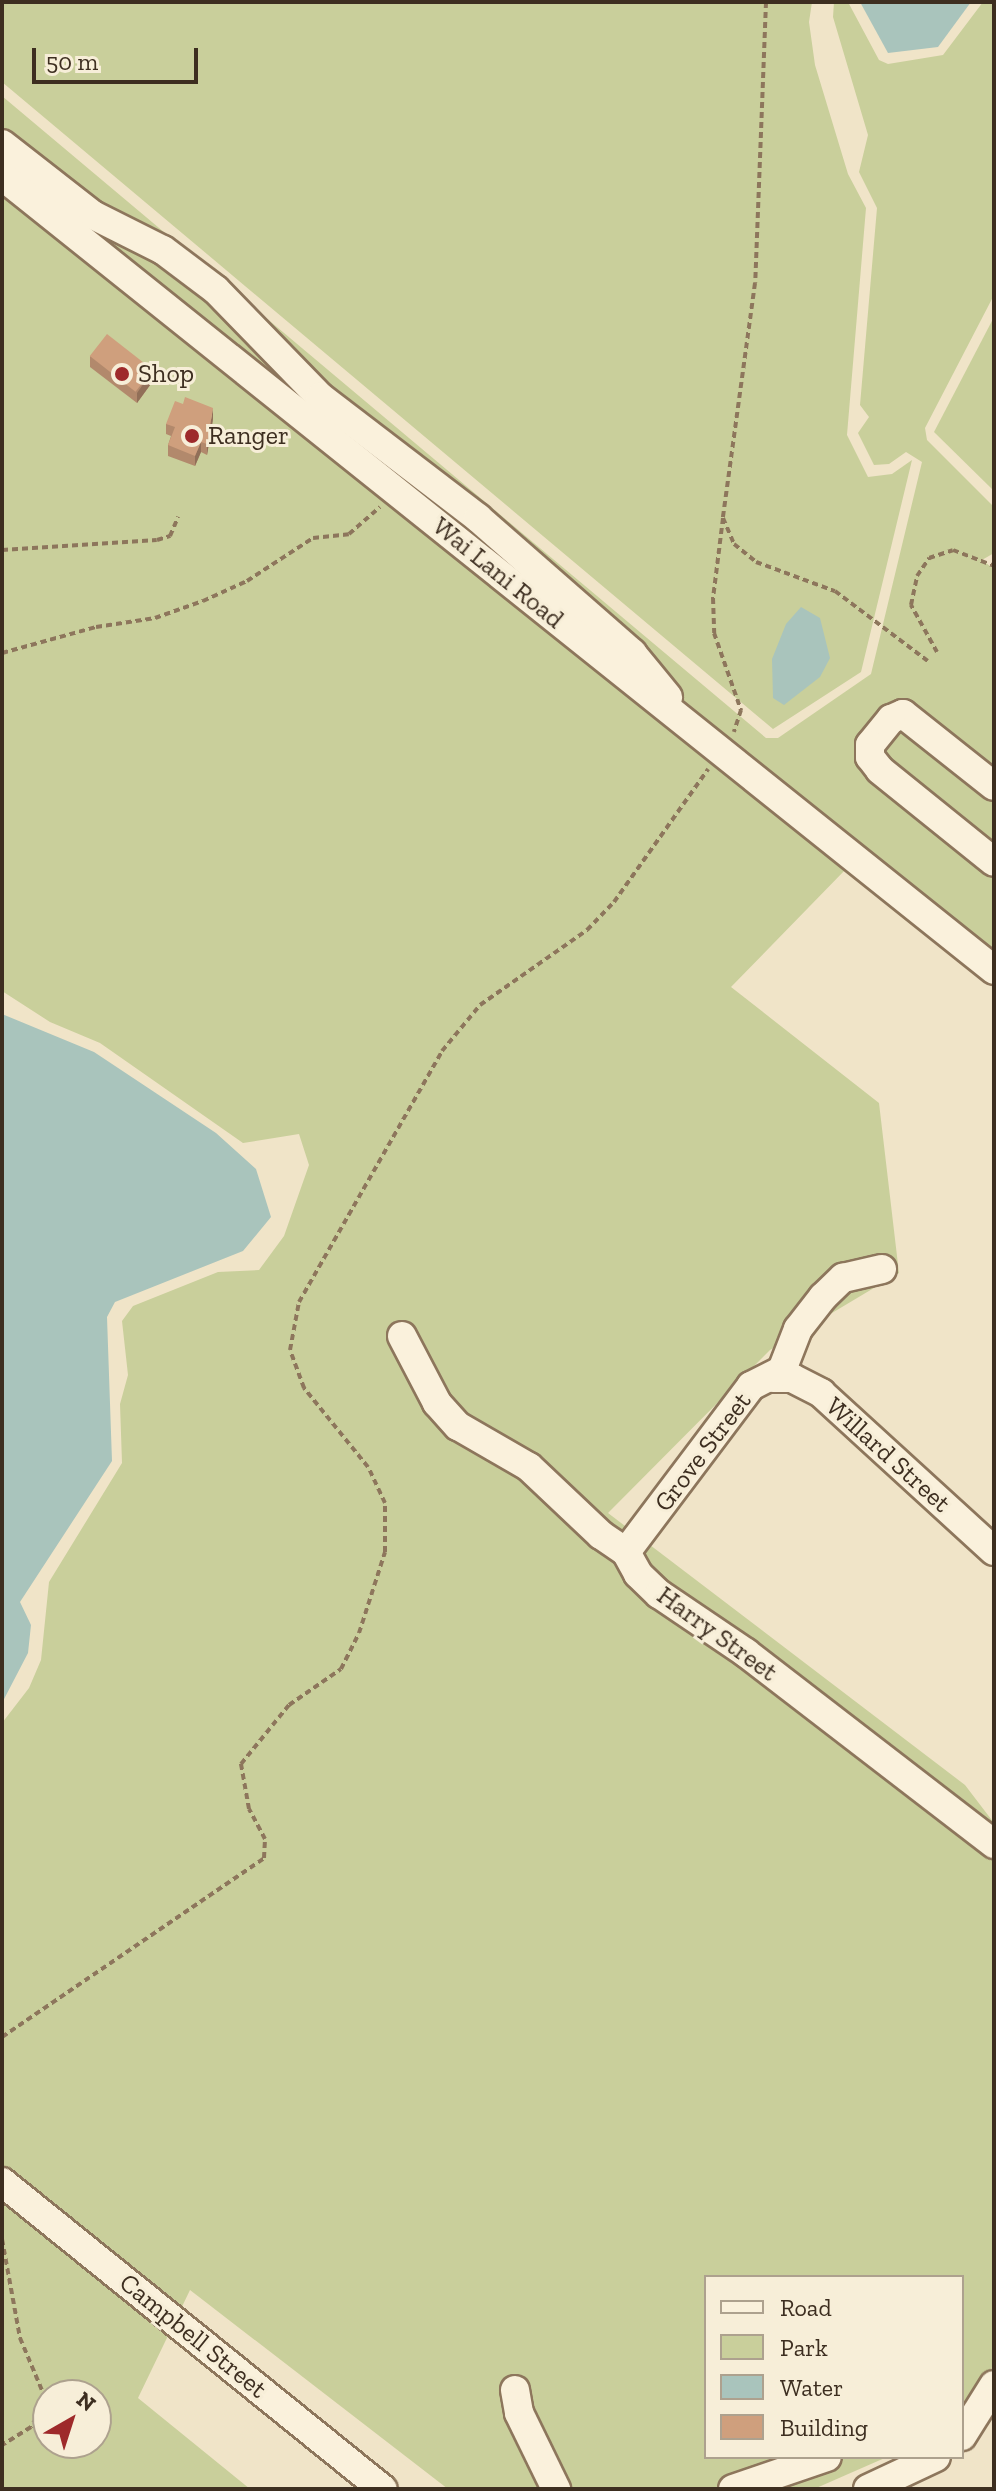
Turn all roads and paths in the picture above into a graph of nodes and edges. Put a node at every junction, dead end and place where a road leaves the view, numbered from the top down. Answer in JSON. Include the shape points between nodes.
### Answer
{"nodes":[{"id":1,"x":766,"y":2,"type":"edge"},
{"id":2,"x":2,"y":144,"type":"edge"},
{"id":3,"x":2,"y":176,"type":"edge"},
{"id":4,"x":394,"y":490,"type":"junction"},
{"id":5,"x":178,"y":517,"type":"dead end"},
{"id":6,"x":723,"y":518,"type":"junction"},
{"id":7,"x":2,"y":550,"type":"edge"},
{"id":8,"x":994,"y":566,"type":"edge"},
{"id":9,"x":937,"y":652,"type":"dead end"},
{"id":10,"x":2,"y":653,"type":"edge"},
{"id":11,"x":928,"y":661,"type":"dead end"},
{"id":12,"x":678,"y":719,"type":"junction"},
{"id":13,"x":719,"y":752,"type":"junction"},
{"id":14,"x":994,"y":786,"type":"edge"},
{"id":15,"x":994,"y":862,"type":"edge"},
{"id":16,"x":994,"y":970,"type":"edge"},
{"id":17,"x":882,"y":1269,"type":"dead end"},
{"id":18,"x":402,"y":1336,"type":"dead end"},
{"id":19,"x":773,"y":1378,"type":"junction"},
{"id":20,"x":994,"y":1551,"type":"edge"},
{"id":21,"x":626,"y":1552,"type":"junction"},
{"id":22,"x":994,"y":1844,"type":"edge"},
{"id":23,"x":2,"y":2037,"type":"edge"},
{"id":24,"x":2,"y":2182,"type":"edge"},
{"id":25,"x":2,"y":2239,"type":"edge"},
{"id":26,"x":994,"y":2385,"type":"edge"},
{"id":27,"x":515,"y":2390,"type":"dead end"},
{"id":28,"x":964,"y":2433,"type":"edge"},
{"id":29,"x":2,"y":2445,"type":"edge"},
{"id":30,"x":821,"y":2459,"type":"edge"},
{"id":31,"x":932,"y":2459,"type":"edge"},
{"id":32,"x":383,"y":2489,"type":"edge"},
{"id":33,"x":556,"y":2489,"type":"edge"},
{"id":34,"x":733,"y":2489,"type":"edge"},
{"id":35,"x":868,"y":2489,"type":"edge"}],
"edges":[{"from":1,"to":6,"type":"path","via":[[755,283]]},
{"from":2,"to":12,"type":"street","via":[[93,215],[163,250],[216,290],[320,397],[478,518],[632,653],[665,691]]},
{"from":3,"to":4,"type":"street","name":"Wai Lani Road"},
{"from":4,"to":10,"type":"path","via":[[367,524],[349,534],[313,538],[247,581],[203,601],[155,618],[96,627]]},
{"from":4,"to":12,"type":"street","name":"Wai Lani Road"},
{"from":5,"to":7,"type":"path","via":[[170,536],[157,540]]},
{"from":6,"to":11,"type":"path","via":[[734,544],[756,562],[835,591]]},
{"from":6,"to":13,"type":"path","via":[[714,633],[741,710]]},
{"from":8,"to":9,"type":"path","via":[[953,550],[929,558],[917,576],[911,605]]},
{"from":12,"to":13,"type":"street","name":"Wai Lani Road"},
{"from":13,"to":16,"type":"street","name":"Wai Lani Road"},
{"from":13,"to":23,"type":"path","via":[[614,902],[587,930],[480,1005],[442,1051],[299,1302],[290,1350],[304,1388],[368,1467],[385,1503],[385,1552],[359,1633],[341,1669],[289,1705],[241,1764],[249,1809],[265,1839],[264,1858]]},
{"from":14,"to":15,"type":"street","via":[[903,714],[891,719],[870,745],[870,757],[880,770]]},
{"from":17,"to":19,"type":"street","name":"Grove Street","via":[[843,1278],[823,1297],[798,1329]]},
{"from":18,"to":21,"type":"street","name":"Harry Street","via":[[437,1403],[458,1426],[529,1467]]},
{"from":19,"to":20,"type":"street","name":"Willard Street","via":[[792,1378],[821,1393]]},
{"from":19,"to":21,"type":"street","name":"Grove Street","via":[[751,1386]]},
{"from":21,"to":22,"type":"street","name":"Harry Street","via":[[638,1574],[659,1594],[746,1653]]},
{"from":24,"to":32,"type":"street","name":"Campbell Street"},
{"from":25,"to":29,"type":"path","via":[[20,2338],[46,2400],[31,2427]]},
{"from":26,"to":28,"type":"street"},
{"from":27,"to":33,"type":"street","via":[[519,2413]]},
{"from":30,"to":34,"type":"street"},
{"from":31,"to":35,"type":"street"}]}
